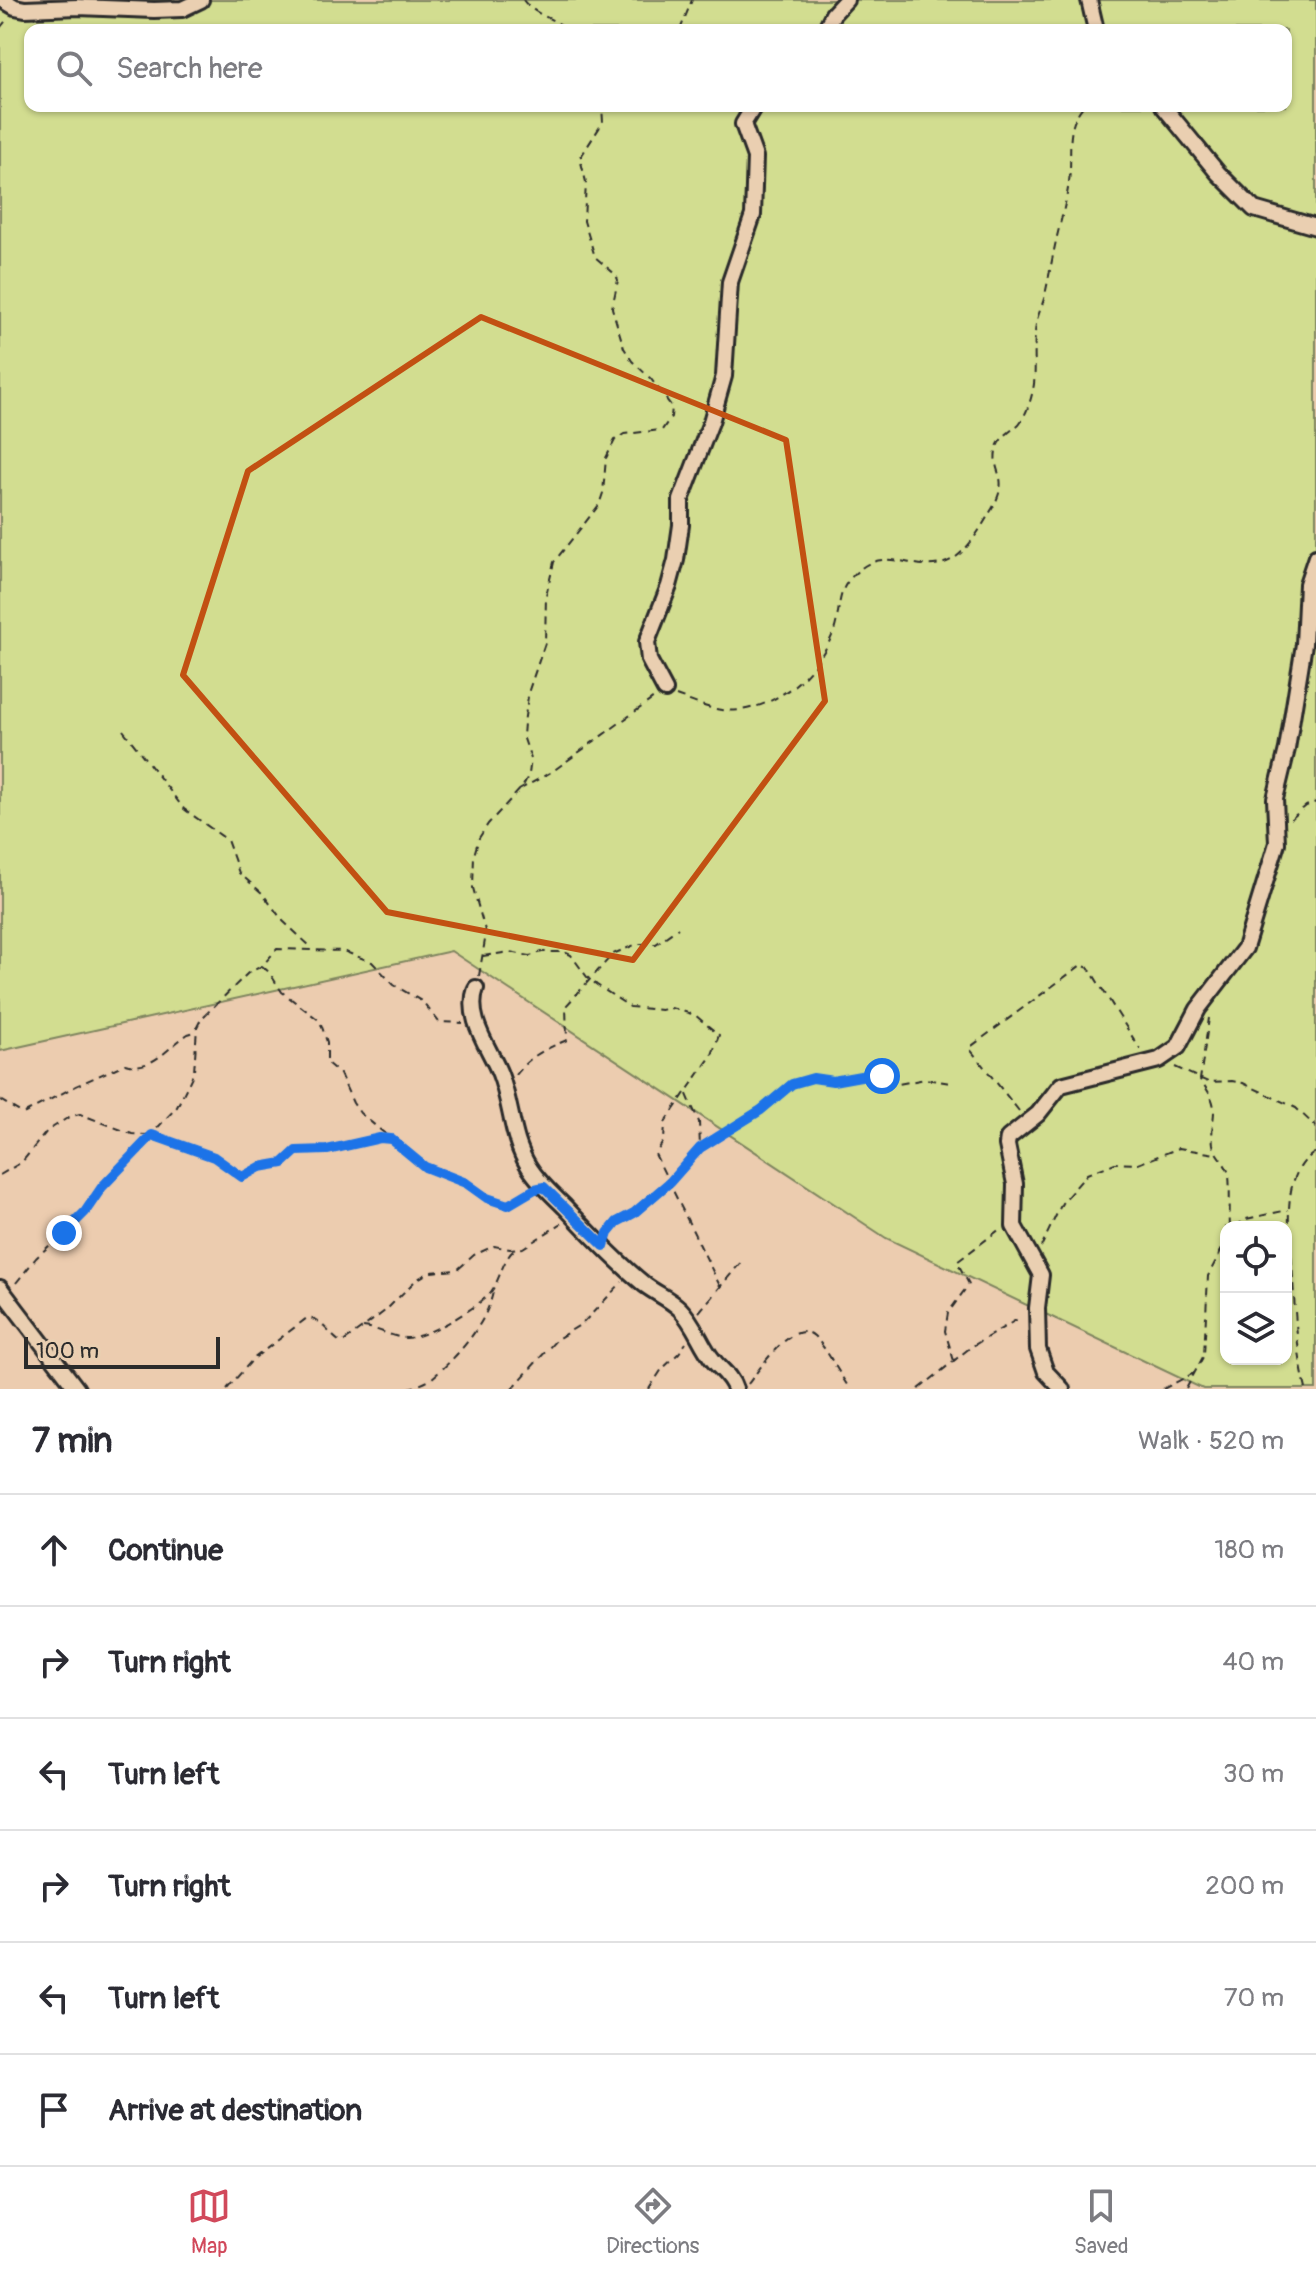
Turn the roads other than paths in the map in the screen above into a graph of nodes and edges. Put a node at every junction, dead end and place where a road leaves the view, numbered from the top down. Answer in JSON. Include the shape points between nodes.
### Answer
{"nodes":[{"id":1,"x":3,"y":0,"type":"edge"},
{"id":2,"x":201,"y":0,"type":"edge"},
{"id":3,"x":846,"y":0,"type":"edge"},
{"id":4,"x":1089,"y":0,"type":"edge"},
{"id":5,"x":828,"y":24,"type":"edge"},
{"id":6,"x":1095,"y":24,"type":"edge"},
{"id":7,"x":750,"y":112,"type":"edge"},
{"id":8,"x":1168,"y":112,"type":"edge"},
{"id":9,"x":1316,"y":227,"type":"edge"},
{"id":10,"x":1316,"y":557,"type":"edge"},
{"id":11,"x":665,"y":690,"type":"road end"},
{"id":12,"x":476,"y":988,"type":"road end"},
{"id":13,"x":2,"y":1292,"type":"edge"},
{"id":14,"x":77,"y":1389,"type":"edge"},
{"id":15,"x":735,"y":1389,"type":"edge"},
{"id":16,"x":1062,"y":1389,"type":"edge"}],
"edges":[{"from":1,"to":2,"type":"street","via":[[25,9],[154,10],[182,9]]},
{"from":3,"to":5,"type":"street"},
{"from":4,"to":6,"type":"street"},
{"from":7,"to":11,"type":"street","via":[[743,124],[755,157],[753,215],[730,282],[724,376],[681,500],[676,560],[647,642],[649,660]]},
{"from":8,"to":9,"type":"street","via":[[1254,209]]},
{"from":10,"to":16,"type":"street","via":[[1307,584],[1304,644],[1275,799],[1278,836],[1245,948],[1178,1047],[1159,1060],[1066,1083],[1007,1140],[1018,1236],[1041,1280],[1038,1349],[1044,1368]]},
{"from":12,"to":15,"type":"street","via":[[476,1020],[504,1088],[518,1149],[544,1187],[575,1218],[691,1321]]},
{"from":13,"to":14,"type":"street"}]}
